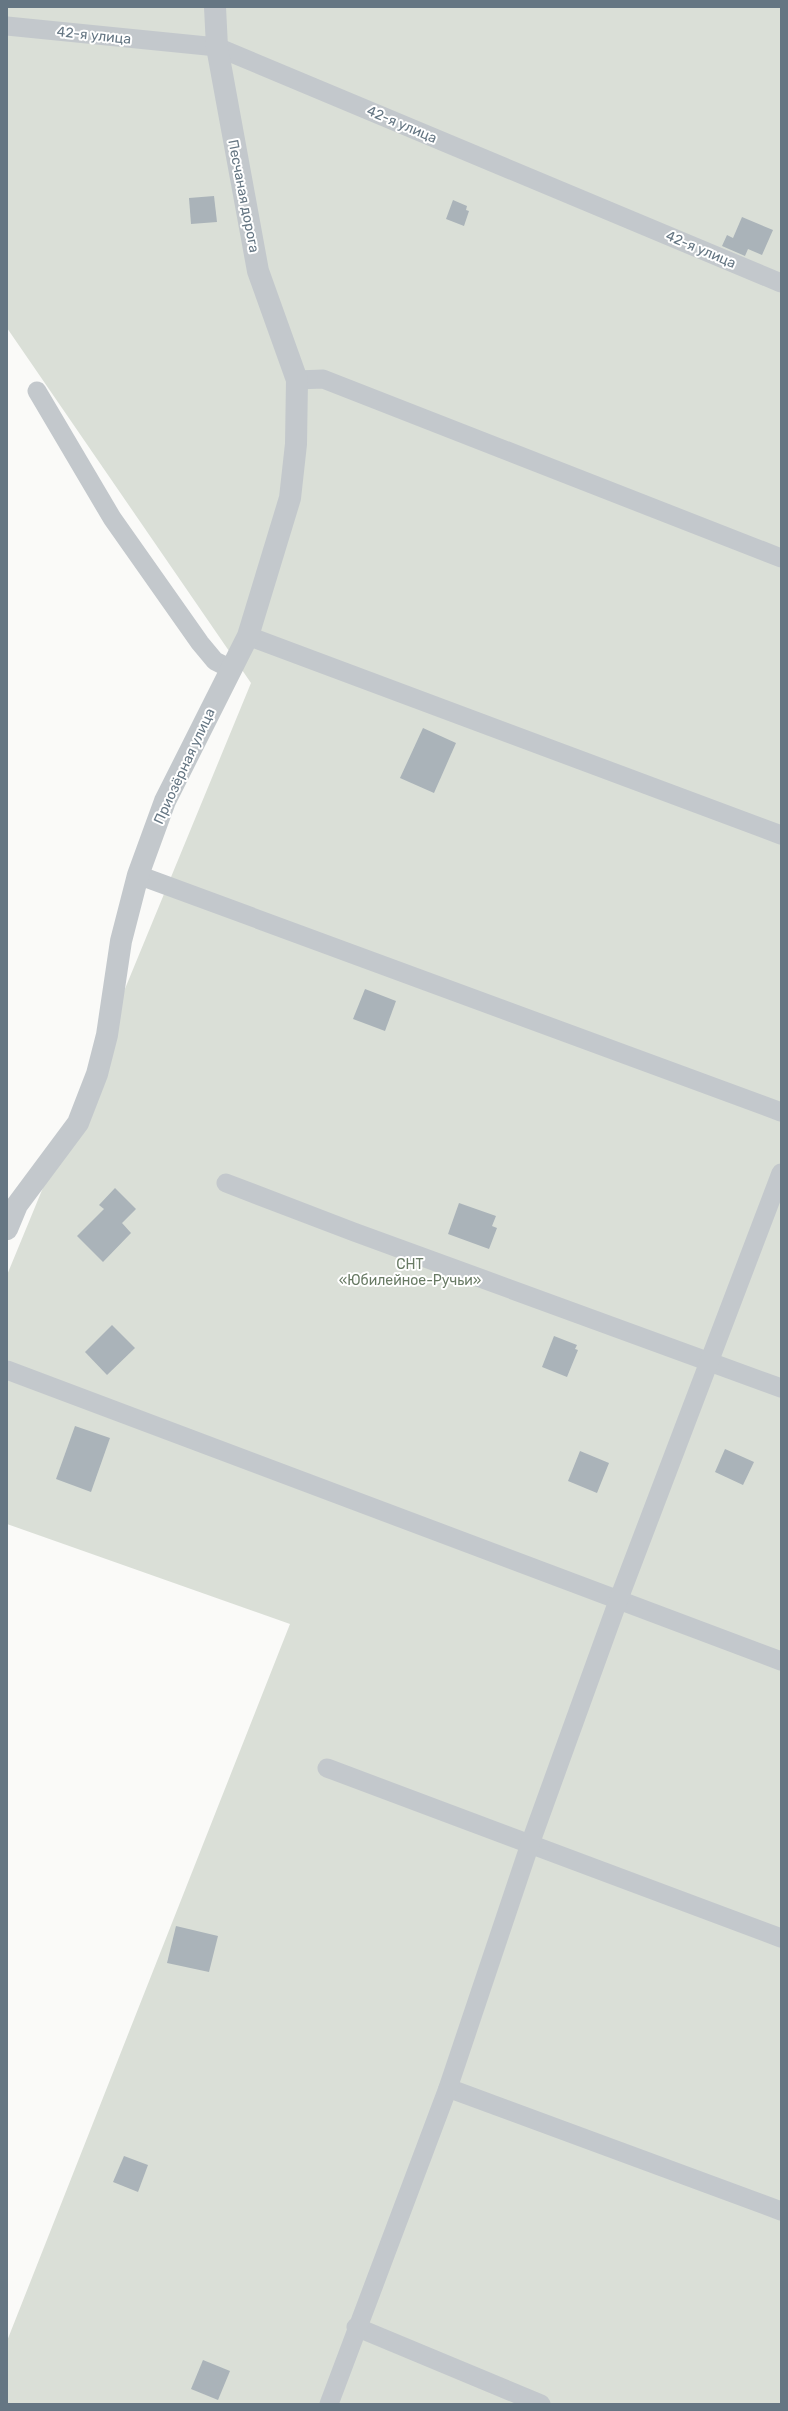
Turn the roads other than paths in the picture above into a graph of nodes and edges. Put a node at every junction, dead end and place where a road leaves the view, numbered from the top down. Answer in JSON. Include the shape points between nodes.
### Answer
{"nodes":[{"id":1,"x":215,"y":7,"type":"edge"},
{"id":2,"x":7,"y":26,"type":"edge"},
{"id":3,"x":217,"y":47,"type":"junction"},
{"id":4,"x":781,"y":283,"type":"edge"},
{"id":5,"x":297,"y":380,"type":"junction"},
{"id":6,"x":37,"y":391,"type":"dead end"},
{"id":7,"x":781,"y":558,"type":"edge"},
{"id":8,"x":248,"y":636,"type":"junction"},
{"id":9,"x":231,"y":669,"type":"junction"},
{"id":10,"x":781,"y":835,"type":"edge"},
{"id":11,"x":138,"y":875,"type":"junction"},
{"id":12,"x":781,"y":1112,"type":"edge"},
{"id":13,"x":781,"y":1173,"type":"edge"},
{"id":14,"x":226,"y":1183,"type":"dead end"},
{"id":15,"x":7,"y":1229,"type":"edge"},
{"id":16,"x":708,"y":1360,"type":"junction"},
{"id":17,"x":7,"y":1370,"type":"edge"},
{"id":18,"x":781,"y":1388,"type":"edge"},
{"id":19,"x":618,"y":1601,"type":"junction"},
{"id":20,"x":781,"y":1661,"type":"edge"},
{"id":21,"x":327,"y":1768,"type":"dead end"},
{"id":22,"x":530,"y":1844,"type":"junction"},
{"id":23,"x":781,"y":1938,"type":"edge"},
{"id":24,"x":448,"y":2088,"type":"junction"},
{"id":25,"x":781,"y":2211,"type":"edge"},
{"id":26,"x":356,"y":2327,"type":"junction"},
{"id":27,"x":329,"y":2404,"type":"edge"},
{"id":28,"x":541,"y":2404,"type":"edge"}],
"edges":[{"from":1,"to":3,"type":"street","name":"Песчаная дорога"},
{"from":2,"to":3,"type":"street","name":"42-я улица"},
{"from":3,"to":4,"type":"street","name":"42-я улица"},
{"from":3,"to":5,"type":"street","name":"Песчаная дорога","via":[[258,271]]},
{"from":5,"to":7,"type":"street","via":[[323,379]]},
{"from":5,"to":8,"type":"street","name":"Приозёрная улица","via":[[296,444],[290,498]]},
{"from":6,"to":9,"type":"street","via":[[112,518],[200,643],[215,661]]},
{"from":8,"to":9,"type":"street","name":"Приозёрная улица"},
{"from":8,"to":10,"type":"street"},
{"from":9,"to":11,"type":"street","name":"Приозёрная улица","via":[[164,801]]},
{"from":11,"to":12,"type":"street"},
{"from":11,"to":15,"type":"street","name":"Приозёрная улица","via":[[121,940],[107,1035],[97,1074],[78,1124],[17,1205]]},
{"from":13,"to":16,"type":"street"},
{"from":14,"to":16,"type":"street"},
{"from":16,"to":18,"type":"street"},
{"from":16,"to":19,"type":"street"},
{"from":17,"to":19,"type":"street"},
{"from":19,"to":20,"type":"street"},
{"from":19,"to":22,"type":"street"},
{"from":21,"to":22,"type":"street"},
{"from":22,"to":23,"type":"street"},
{"from":22,"to":24,"type":"street"},
{"from":24,"to":25,"type":"street"},
{"from":24,"to":26,"type":"street"},
{"from":26,"to":27,"type":"street"},
{"from":26,"to":28,"type":"street"}]}
